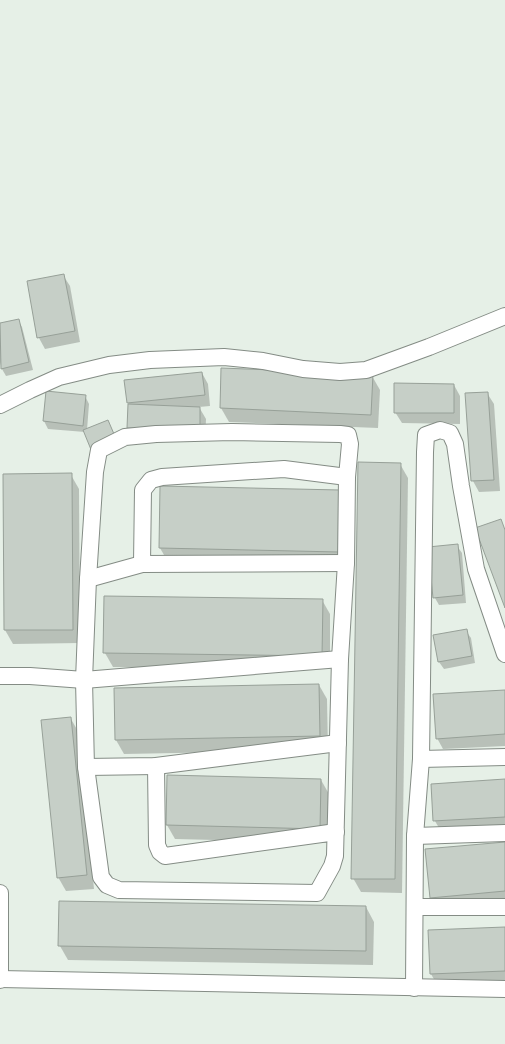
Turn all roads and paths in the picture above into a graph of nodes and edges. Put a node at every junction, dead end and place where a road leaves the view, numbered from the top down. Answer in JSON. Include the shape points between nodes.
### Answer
{"nodes":[{"id":1,"x":505,"y":316,"type":"edge"},
{"id":2,"x":0,"y":405,"type":"edge"},
{"id":3,"x":347,"y":478,"type":"junction"},
{"id":4,"x":346,"y":563,"type":"junction"},
{"id":5,"x":142,"y":564,"type":"junction"},
{"id":6,"x":88,"y":579,"type":"junction"},
{"id":7,"x":505,"y":654,"type":"edge"},
{"id":8,"x":340,"y":659,"type":"junction"},
{"id":9,"x":0,"y":676,"type":"edge"},
{"id":10,"x":84,"y":680,"type":"junction"},
{"id":11,"x":338,"y":744,"type":"junction"},
{"id":12,"x":505,"y":757,"type":"edge"},
{"id":13,"x":421,"y":759,"type":"junction"},
{"id":14,"x":156,"y":766,"type":"junction"},
{"id":15,"x":86,"y":767,"type":"junction"},
{"id":16,"x":336,"y":832,"type":"junction"},
{"id":17,"x":505,"y":833,"type":"edge"},
{"id":18,"x":415,"y":836,"type":"junction"},
{"id":19,"x":0,"y":893,"type":"edge"},
{"id":20,"x":416,"y":907,"type":"junction"},
{"id":21,"x":505,"y":907,"type":"edge"},
{"id":22,"x":0,"y":980,"type":"edge"},
{"id":23,"x":414,"y":988,"type":"junction"},
{"id":24,"x":505,"y":989,"type":"edge"}],
"edges":[{"from":1,"to":2,"type":"street","via":[[366,370],[312,370],[224,357],[150,360],[59,377]]},
{"from":3,"to":4,"type":"street"},
{"from":3,"to":5,"type":"street","via":[[284,470],[151,480],[144,490]]},
{"from":3,"to":6,"type":"street","via":[[348,435],[232,432],[125,437],[99,450]]},
{"from":4,"to":5,"type":"street"},
{"from":4,"to":8,"type":"street"},
{"from":5,"to":6,"type":"street"},
{"from":6,"to":10,"type":"street"},
{"from":7,"to":13,"type":"street","via":[[476,569],[456,444],[450,433],[440,430],[426,435],[425,452]]},
{"from":8,"to":10,"type":"street"},
{"from":8,"to":11,"type":"street"},
{"from":9,"to":10,"type":"street"},
{"from":10,"to":15,"type":"street"},
{"from":11,"to":14,"type":"street"},
{"from":11,"to":16,"type":"street"},
{"from":12,"to":13,"type":"street"},
{"from":13,"to":18,"type":"street"},
{"from":14,"to":15,"type":"street"},
{"from":14,"to":16,"type":"street","via":[[157,845],[165,856]]},
{"from":15,"to":16,"type":"street","via":[[101,877],[106,886],[118,890],[317,893],[332,866]]},
{"from":17,"to":18,"type":"street"},
{"from":18,"to":20,"type":"street"},
{"from":19,"to":22,"type":"street"},
{"from":20,"to":21,"type":"street"},
{"from":20,"to":23,"type":"street"},
{"from":22,"to":23,"type":"street"},
{"from":23,"to":24,"type":"street"}]}
